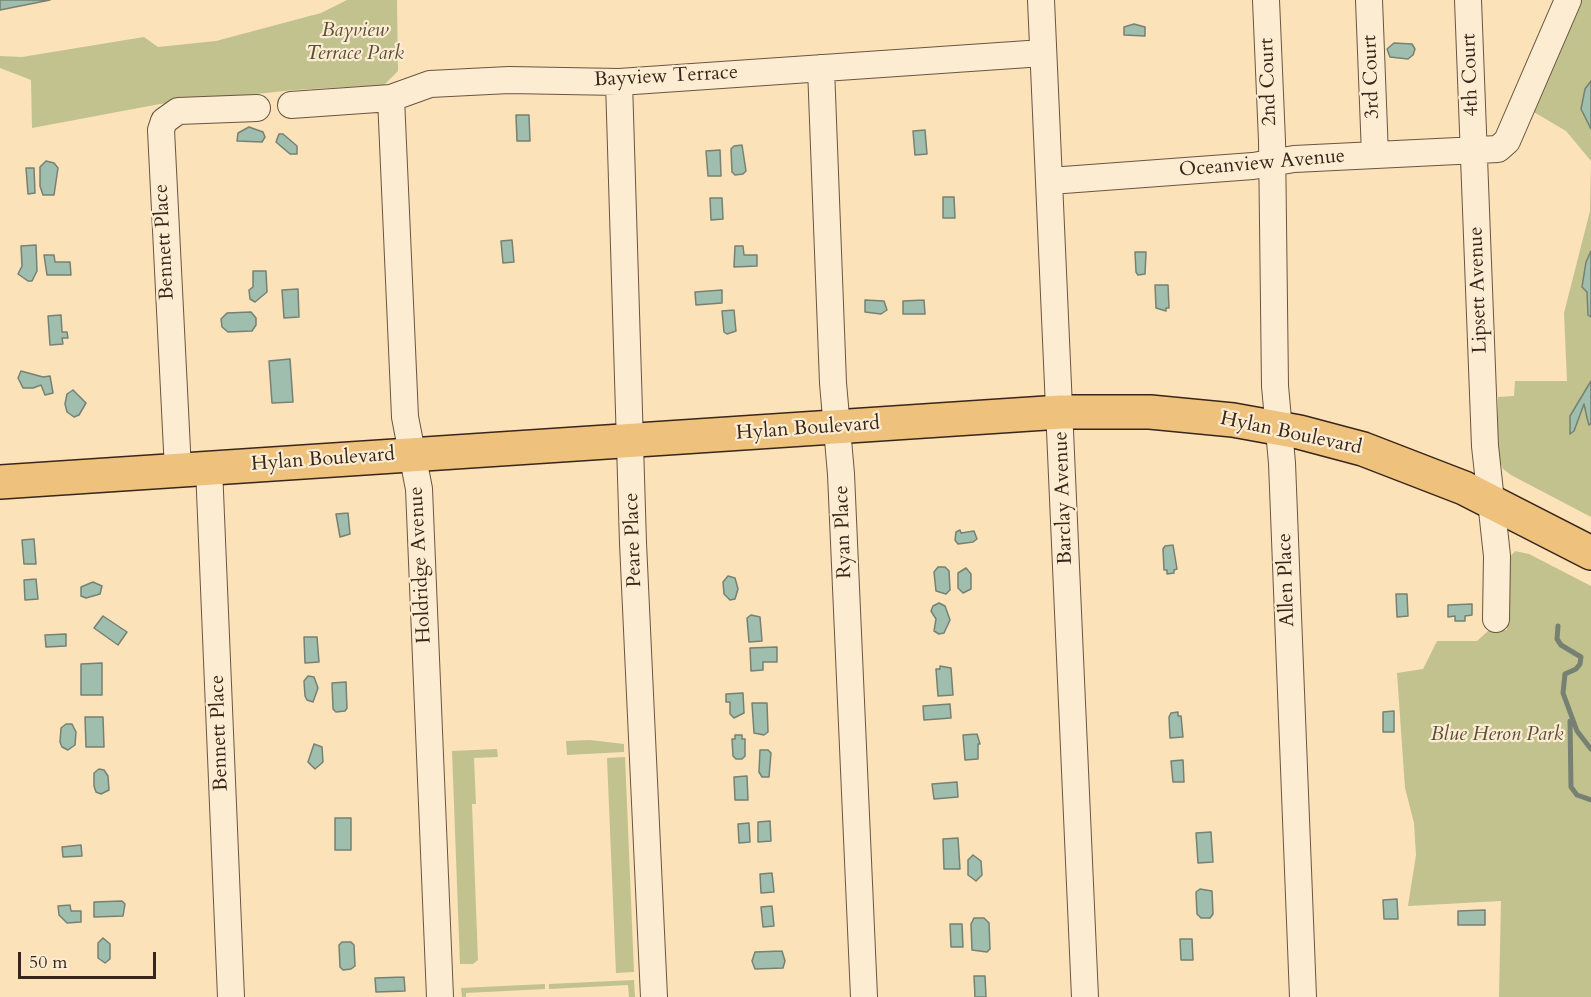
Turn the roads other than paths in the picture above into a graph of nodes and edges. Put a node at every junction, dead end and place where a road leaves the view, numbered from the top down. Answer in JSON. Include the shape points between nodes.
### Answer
{"nodes":[{"id":1,"x":1041,"y":0,"type":"edge"},
{"id":2,"x":1266,"y":0,"type":"edge"},
{"id":3,"x":1369,"y":0,"type":"edge"},
{"id":4,"x":1468,"y":0,"type":"edge"},
{"id":5,"x":1568,"y":0,"type":"edge"},
{"id":6,"x":1043,"y":53,"type":"junction"},
{"id":7,"x":821,"y":68,"type":"junction"},
{"id":8,"x":619,"y":82,"type":"junction"},
{"id":9,"x":391,"y":98,"type":"junction"},
{"id":10,"x":291,"y":105,"type":"dead end"},
{"id":11,"x":257,"y":108,"type":"dead end"},
{"id":12,"x":1474,"y":150,"type":"junction"},
{"id":13,"x":1375,"y":155,"type":"junction"},
{"id":14,"x":1272,"y":163,"type":"junction"},
{"id":15,"x":1050,"y":181,"type":"junction"},
{"id":16,"x":1061,"y":412,"type":"junction"},
{"id":17,"x":837,"y":427,"type":"junction"},
{"id":18,"x":1278,"y":428,"type":"junction"},
{"id":19,"x":631,"y":440,"type":"junction"},
{"id":20,"x":414,"y":454,"type":"junction"},
{"id":21,"x":194,"y":469,"type":"junction"},
{"id":22,"x":0,"y":482,"type":"edge"},
{"id":23,"x":1491,"y":501,"type":"junction"},
{"id":24,"x":1591,"y":553,"type":"edge"},
{"id":25,"x":1496,"y":619,"type":"dead end"},
{"id":26,"x":231,"y":997,"type":"edge"},
{"id":27,"x":440,"y":997,"type":"edge"},
{"id":28,"x":654,"y":997,"type":"edge"},
{"id":29,"x":864,"y":997,"type":"edge"},
{"id":30,"x":1085,"y":997,"type":"edge"},
{"id":31,"x":1304,"y":997,"type":"edge"}],
"edges":[{"from":1,"to":6,"type":"street","name":"Barclay Avenue"},
{"from":2,"to":14,"type":"street","name":"2nd Court"},
{"from":3,"to":13,"type":"street","name":"3rd Court"},
{"from":4,"to":12,"type":"street","name":"4th Court"},
{"from":5,"to":12,"type":"street","via":[[1507,141],[1498,149]]},
{"from":6,"to":7,"type":"street","name":"Bayview Terrace"},
{"from":6,"to":15,"type":"street","name":"Barclay Avenue"},
{"from":7,"to":8,"type":"street","name":"Bayview Terrace"},
{"from":7,"to":17,"type":"street","name":"Ryan Place"},
{"from":8,"to":9,"type":"street","name":"Bayview Terrace","via":[[509,80],[430,84]]},
{"from":8,"to":19,"type":"street","name":"Peare Place"},
{"from":9,"to":10,"type":"street","name":"Bayview Terrace"},
{"from":9,"to":20,"type":"street","name":"Holdridge Avenue","via":[[405,417]]},
{"from":11,"to":21,"type":"street","name":"Bennett Place","via":[[178,111],[164,121],[160,140]]},
{"from":12,"to":13,"type":"street","name":"Oceanview Avenue"},
{"from":12,"to":23,"type":"street","name":"Lipsett Avenue","via":[[1485,447]]},
{"from":13,"to":14,"type":"street","name":"Oceanview Avenue"},
{"from":14,"to":15,"type":"street","name":"Oceanview Avenue"},
{"from":14,"to":18,"type":"street","name":"Allen Place"},
{"from":15,"to":16,"type":"street","name":"Barclay Avenue"},
{"from":16,"to":17,"type":"main road","name":"Hylan Boulevard"},
{"from":16,"to":18,"type":"main road","name":"Hylan Boulevard","via":[[1170,412]]},
{"from":16,"to":30,"type":"street","name":"Barclay Avenue"},
{"from":17,"to":19,"type":"main road","name":"Hylan Boulevard"},
{"from":17,"to":29,"type":"street","name":"Ryan Place"},
{"from":18,"to":23,"type":"main road","name":"Hylan Boulevard","via":[[1380,455]]},
{"from":18,"to":31,"type":"street","name":"Allen Place"},
{"from":19,"to":20,"type":"main road","name":"Hylan Boulevard"},
{"from":19,"to":28,"type":"street","name":"Peare Place"},
{"from":20,"to":21,"type":"main road","name":"Hylan Boulevard"},
{"from":20,"to":27,"type":"street","name":"Holdridge Avenue","via":[[419,489]]},
{"from":21,"to":22,"type":"main road","name":"Hylan Boulevard"},
{"from":21,"to":26,"type":"street","name":"Bennett Place"},
{"from":23,"to":24,"type":"main road","name":"Hylan Boulevard"},
{"from":23,"to":25,"type":"street","name":"Lipsett Avenue","via":[[1497,556]]}]}
